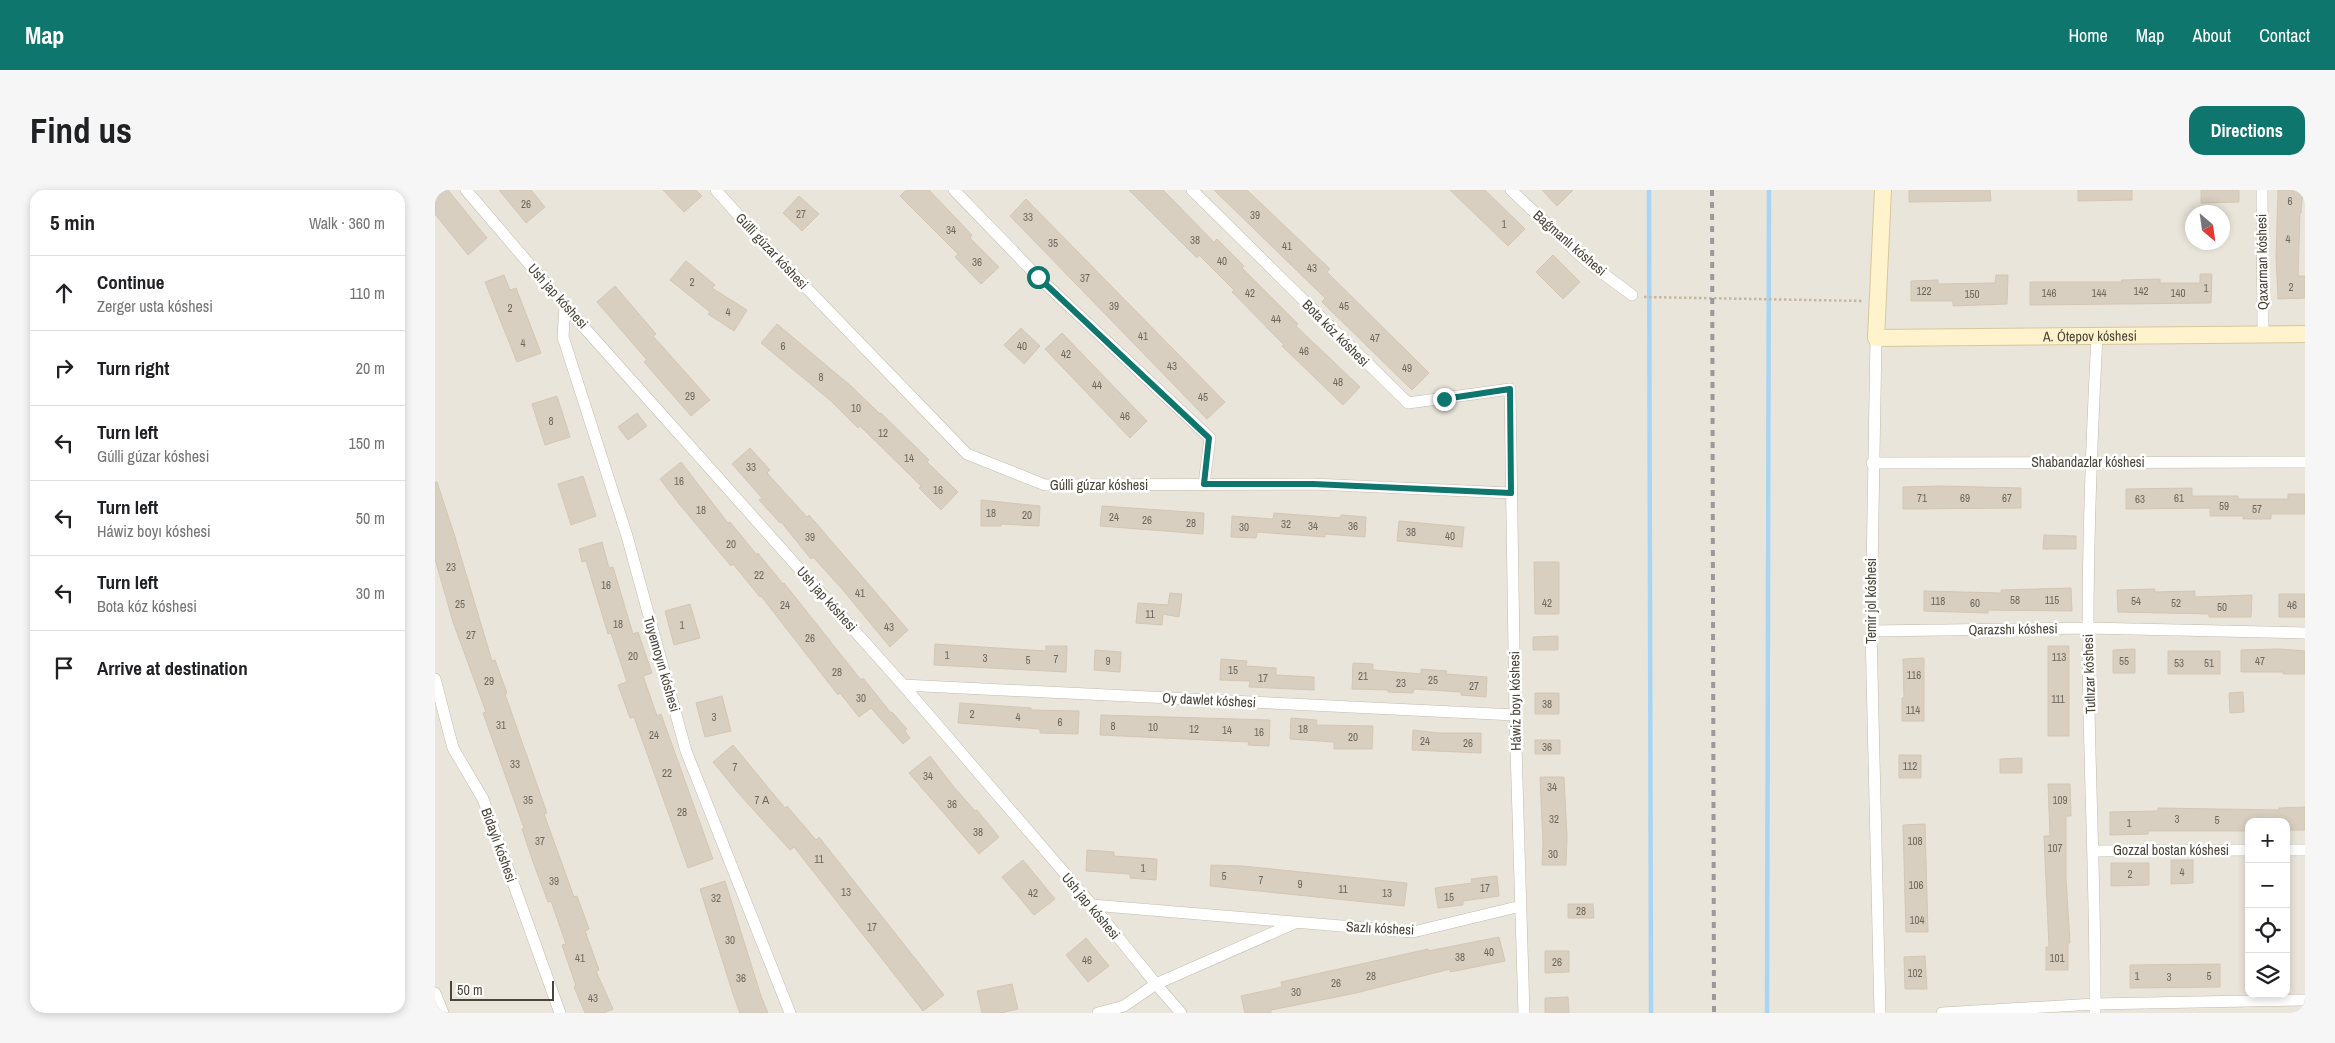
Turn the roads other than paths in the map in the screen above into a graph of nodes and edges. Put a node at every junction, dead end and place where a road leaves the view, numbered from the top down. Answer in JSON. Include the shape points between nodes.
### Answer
{"nodes":[{"id":1,"x":466,"y":190,"type":"edge"},
{"id":2,"x":716,"y":190,"type":"edge"},
{"id":3,"x":954,"y":190,"type":"edge"},
{"id":4,"x":1192,"y":190,"type":"edge"},
{"id":5,"x":1511,"y":190,"type":"edge"},
{"id":6,"x":1883,"y":190,"type":"edge"},
{"id":7,"x":2262,"y":190,"type":"edge"},
{"id":8,"x":1632,"y":295,"type":"road end"},
{"id":9,"x":565,"y":306,"type":"junction"},
{"id":10,"x":2263,"y":333,"type":"junction"},
{"id":11,"x":2305,"y":334,"type":"edge"},
{"id":12,"x":2097,"y":336,"type":"junction"},
{"id":13,"x":1876,"y":338,"type":"junction"},
{"id":14,"x":1510,"y":389,"type":"joint"},
{"id":15,"x":2090,"y":461,"type":"junction"},
{"id":16,"x":2305,"y":462,"type":"edge"},
{"id":17,"x":1872,"y":463,"type":"junction"},
{"id":18,"x":1204,"y":484,"type":"junction"},
{"id":19,"x":1511,"y":493,"type":"junction"},
{"id":20,"x":2088,"y":628,"type":"junction"},
{"id":21,"x":1871,"y":631,"type":"junction"},
{"id":22,"x":2305,"y":633,"type":"edge"},
{"id":23,"x":435,"y":679,"type":"edge"},
{"id":24,"x":903,"y":685,"type":"junction"},
{"id":25,"x":1515,"y":715,"type":"junction"},
{"id":26,"x":2245,"y":850,"type":"edge"},
{"id":27,"x":2290,"y":850,"type":"edge"},
{"id":28,"x":2305,"y":850,"type":"edge"},
{"id":29,"x":2094,"y":851,"type":"junction"},
{"id":30,"x":1092,"y":905,"type":"junction"},
{"id":31,"x":1521,"y":906,"type":"junction"},
{"id":32,"x":1296,"y":922,"type":"junction"},
{"id":33,"x":1155,"y":984,"type":"junction"},
{"id":34,"x":435,"y":993,"type":"edge"},
{"id":35,"x":2305,"y":1000,"type":"edge"},
{"id":36,"x":2095,"y":1008,"type":"edge"},
{"id":37,"x":443,"y":1013,"type":"edge"},
{"id":38,"x":560,"y":1013,"type":"edge"},
{"id":39,"x":790,"y":1013,"type":"edge"},
{"id":40,"x":1098,"y":1013,"type":"edge"},
{"id":41,"x":1181,"y":1013,"type":"edge"},
{"id":42,"x":1524,"y":1013,"type":"edge"},
{"id":43,"x":1880,"y":1013,"type":"edge"},
{"id":44,"x":1942,"y":1013,"type":"edge"}],
"edges":[{"from":1,"to":9,"type":"street","name":"Ush jap kóshesi"},
{"from":2,"to":18,"type":"street","name":"Gúlli gúzar kóshesi","via":[[967,454],[1045,486]]},
{"from":3,"to":18,"type":"street","via":[[1038,277],[1209,438]]},
{"from":4,"to":14,"type":"street","name":"Bota kóz kóshesi","via":[[1408,403]]},
{"from":5,"to":8,"type":"street","name":"Baǵmanlı kóshesi","via":[[1586,260]]},
{"from":6,"to":13,"type":"street","name":"Temir jol kóshesi"},
{"from":7,"to":10,"type":"street","name":"Qaxarman kóshesi"},
{"from":9,"to":24,"type":"street","name":"Ush jap kóshesi"},
{"from":9,"to":39,"type":"street","name":"Tuyemoyın kóshesi","via":[[563,337],[627,536],[686,751]]},
{"from":10,"to":11,"type":"street","name":"A. Ótepov kóshesi"},
{"from":10,"to":12,"type":"street","name":"A. Ótepov kóshesi"},
{"from":12,"to":13,"type":"street","name":"A. Ótepov kóshesi"},
{"from":12,"to":15,"type":"street","name":"Tutlızar kóshesi"},
{"from":13,"to":17,"type":"street","name":"Temir jol kóshesi"},
{"from":14,"to":19,"type":"street","name":"Háwiz boyı kóshesi"},
{"from":15,"to":16,"type":"street","name":"Shabandazlar kóshesi"},
{"from":15,"to":17,"type":"street","name":"Shabandazlar kóshesi"},
{"from":15,"to":20,"type":"street","name":"Tutlızar kóshesi"},
{"from":17,"to":21,"type":"street","name":"Temir jol kóshesi"},
{"from":18,"to":19,"type":"street","name":"Gúlli gúzar kóshesi","via":[[1313,484]]},
{"from":19,"to":25,"type":"street","name":"Háwiz boyı kóshesi"},
{"from":20,"to":21,"type":"street","name":"Qarazshı kóshesi"},
{"from":20,"to":22,"type":"street","name":"Qarazshı kóshesi"},
{"from":20,"to":29,"type":"street","name":"Tutlızar kóshesi"},
{"from":21,"to":43,"type":"street","name":"Temir jol kóshesi"},
{"from":23,"to":38,"type":"street","name":"Bidaylı kóshesi","via":[[453,748],[483,799]]},
{"from":24,"to":25,"type":"street","name":"Oy dawlet kóshesi"},
{"from":24,"to":30,"type":"street","name":"Ush jap kóshesi"},
{"from":25,"to":31,"type":"street","name":"Háwiz boyı kóshesi"},
{"from":26,"to":29,"type":"street","name":"Gozzal bostan kóshesi"},
{"from":27,"to":28,"type":"street"},
{"from":29,"to":36,"type":"street","name":"Tutlızar kóshesi"},
{"from":30,"to":32,"type":"street","name":"Sazlı kóshesi"},
{"from":30,"to":33,"type":"street","name":"Ush jap kóshesi"},
{"from":31,"to":32,"type":"street","name":"Sazlı kóshesi","via":[[1413,932]]},
{"from":31,"to":42,"type":"street","name":"Háwiz boyı kóshesi"},
{"from":32,"to":33,"type":"street","name":"Sazlı kóshesi"},
{"from":33,"to":40,"type":"street","name":"Sazlı kóshesi","via":[[1124,1006]]},
{"from":33,"to":41,"type":"street","name":"Ush jap kóshesi"},
{"from":34,"to":37,"type":"street"},
{"from":35,"to":36,"type":"street"},
{"from":36,"to":44,"type":"street"}]}
